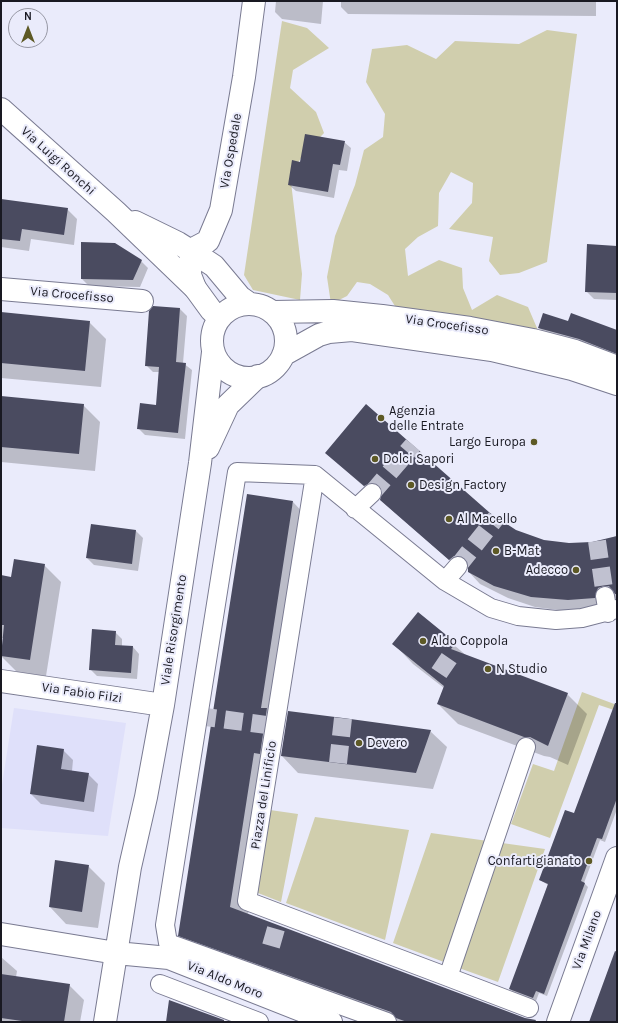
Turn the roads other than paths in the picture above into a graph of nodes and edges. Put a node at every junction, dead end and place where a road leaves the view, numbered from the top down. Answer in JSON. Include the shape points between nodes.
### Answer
{"nodes":[{"id":1,"x":254,"y":1,"type":"edge"},
{"id":2,"x":1,"y":109,"type":"edge"},
{"id":3,"x":116,"y":212,"type":"junction"},
{"id":4,"x":191,"y":250,"type":"junction"},
{"id":5,"x":195,"y":288,"type":"junction"},
{"id":6,"x":1,"y":289,"type":"edge"},
{"id":7,"x":142,"y":301,"type":"dead end"},
{"id":8,"x":250,"y":304,"type":"junction"},
{"id":9,"x":273,"y":312,"type":"junction"},
{"id":10,"x":219,"y":318,"type":"junction"},
{"id":11,"x":213,"y":352,"type":"junction"},
{"id":12,"x":283,"y":355,"type":"junction"},
{"id":13,"x":617,"y":367,"type":"edge"},
{"id":14,"x":258,"y":376,"type":"junction"},
{"id":15,"x":617,"y":384,"type":"edge"},
{"id":16,"x":200,"y":463,"type":"junction"},
{"id":17,"x":315,"y":475,"type":"junction"},
{"id":18,"x":372,"y":493,"type":"tunnel mouth"},
{"id":19,"x":355,"y":509,"type":"junction"},
{"id":20,"x":458,"y":566,"type":"tunnel mouth"},
{"id":21,"x":445,"y":581,"type":"junction"},
{"id":22,"x":610,"y":606,"type":"edge"},
{"id":23,"x":1,"y":681,"type":"edge"},
{"id":24,"x":163,"y":705,"type":"junction"},
{"id":25,"x":526,"y":747,"type":"dead end"},
{"id":26,"x":617,"y":858,"type":"edge"},
{"id":27,"x":1,"y":934,"type":"edge"},
{"id":28,"x":123,"y":954,"type":"junction"},
{"id":29,"x":448,"y":977,"type":"junction"},
{"id":30,"x":160,"y":984,"type":"dead end"},
{"id":31,"x":529,"y":1008,"type":"dead end"},
{"id":32,"x":105,"y":1022,"type":"edge"},
{"id":33,"x":120,"y":1022,"type":"edge"},
{"id":34,"x":258,"y":1022,"type":"edge"},
{"id":35,"x":331,"y":1022,"type":"edge"},
{"id":36,"x":387,"y":1022,"type":"edge"},
{"id":37,"x":558,"y":1022,"type":"edge"}],
"edges":[{"from":1,"to":4,"type":"street","name":"Via Ospedale","via":[[221,210],[208,241]]},
{"from":2,"to":3,"type":"street","name":"Via Luigi Ronchi"},
{"from":3,"to":4,"type":"street","name":"Via Luigi Ronchi"},
{"from":3,"to":5,"type":"street","name":"Via Luigi Ronchi"},
{"from":4,"to":5,"type":"street","via":[[190,275]]},
{"from":4,"to":8,"type":"street","name":"Via Luigi Ronchi","via":[[214,266],[240,297]]},
{"from":5,"to":10,"type":"street","name":"Via Luigi Ronchi"},
{"from":6,"to":7,"type":"street","name":"Via Crocefisso"},
{"from":8,"to":9,"type":"street","via":[[262,306]]},
{"from":8,"to":10,"type":"street","via":[[238,305]]},
{"from":9,"to":12,"type":"street","via":[[285,332],[286,344]]},
{"from":9,"to":13,"type":"street","name":"Via Crocefisso","via":[[333,311],[470,328],[568,349]]},
{"from":10,"to":11,"type":"street","via":[[214,328]]},
{"from":11,"to":14,"type":"street","via":[[226,370],[247,378]]},
{"from":11,"to":16,"type":"street","name":"Viale Risorgimento"},
{"from":12,"to":14,"type":"street","via":[[269,372]]},
{"from":12,"to":15,"type":"street","name":"Via Crocefisso","via":[[319,335],[352,330],[492,350],[572,369]]},
{"from":14,"to":16,"type":"street","name":"Viale Risorgimento","via":[[228,405]]},
{"from":16,"to":24,"type":"street","name":"Viale Risorgimento"},
{"from":17,"to":19,"type":"street"},
{"from":17,"to":29,"type":"street","name":"Piazza del Linificio","via":[[247,901]]},
{"from":17,"to":36,"type":"street","via":[[237,472],[165,925],[168,943],[262,972]]},
{"from":18,"to":19,"type":"street"},
{"from":19,"to":21,"type":"street"},
{"from":20,"to":21,"type":"street"},
{"from":21,"to":22,"type":"street","via":[[491,608],[518,616],[556,620],[582,618]]},
{"from":23,"to":24,"type":"street","name":"Via Fabio Filzi"},
{"from":24,"to":28,"type":"street","name":"Viale Risorgimento","via":[[130,867]]},
{"from":25,"to":29,"type":"street"},
{"from":26,"to":37,"type":"street","name":"Via Milano"},
{"from":27,"to":28,"type":"street","name":"Via Aldo Moro"},
{"from":28,"to":32,"type":"street","name":"Viale Risorgimento"},
{"from":28,"to":33,"type":"street","name":"Viale Risorgimento"},
{"from":28,"to":35,"type":"street","name":"Via Aldo Moro","via":[[169,958]]},
{"from":29,"to":31,"type":"street","name":"Piazza del Linificio"},
{"from":30,"to":34,"type":"street"}]}
